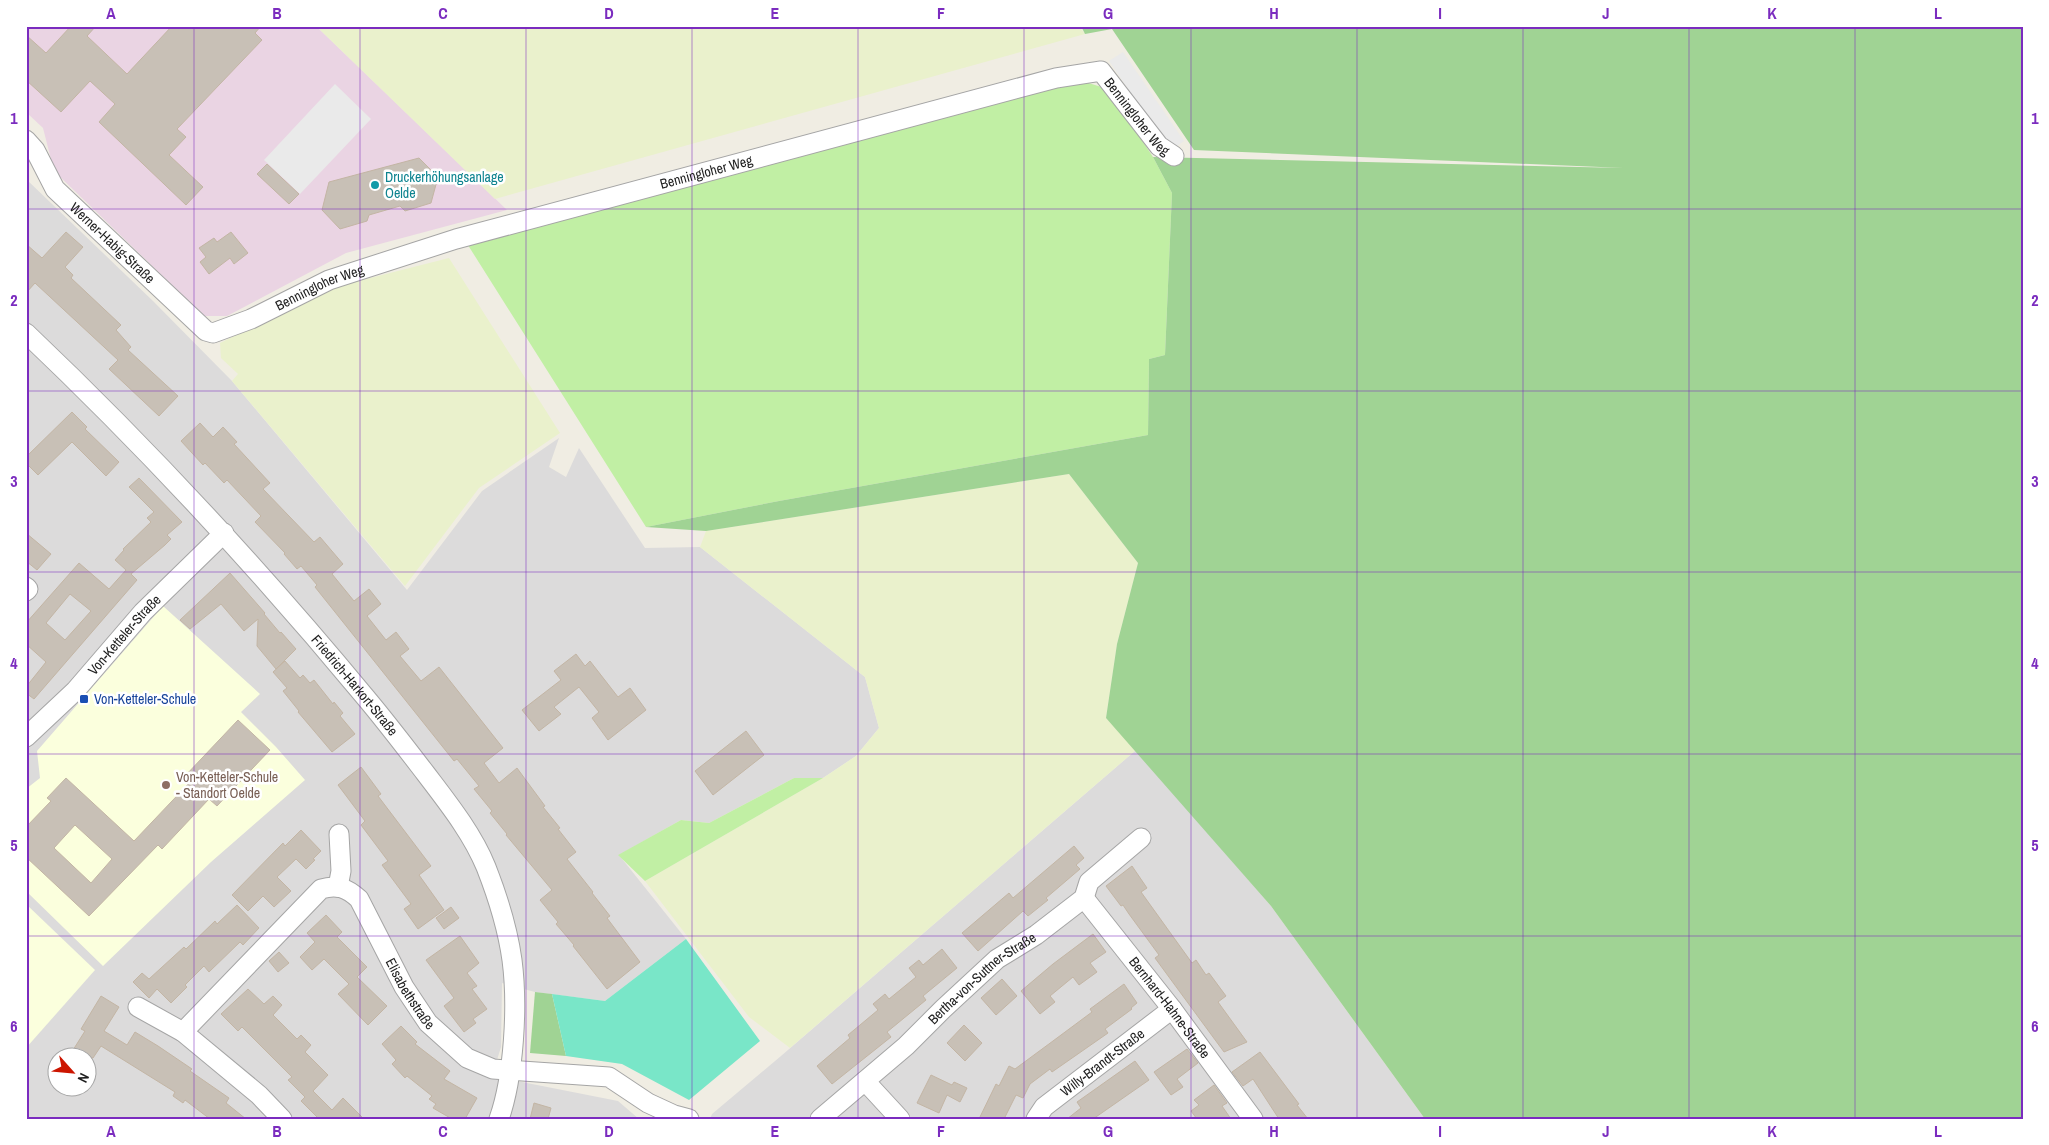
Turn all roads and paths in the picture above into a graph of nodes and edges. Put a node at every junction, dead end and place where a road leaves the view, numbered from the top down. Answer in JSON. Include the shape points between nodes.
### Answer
{"nodes":[{"id":1,"x":26,"y":140,"type":"edge"},
{"id":2,"x":1174,"y":156,"type":"dead end"},
{"id":3,"x":213,"y":333,"type":"joint"},
{"id":4,"x":26,"y":334,"type":"edge"},
{"id":5,"x":224,"y":533,"type":"junction"},
{"id":6,"x":26,"y":587,"type":"edge"},
{"id":7,"x":26,"y":591,"type":"edge"},
{"id":8,"x":26,"y":737,"type":"edge"},
{"id":9,"x":339,"y":834,"type":"dead end"},
{"id":10,"x":1141,"y":838,"type":"dead end"},
{"id":11,"x":338,"y":886,"type":"junction"},
{"id":12,"x":1084,"y":898,"type":"junction"},
{"id":13,"x":138,"y":1007,"type":"dead end"},
{"id":14,"x":1172,"y":1008,"type":"junction"},
{"id":15,"x":183,"y":1032,"type":"junction"},
{"id":16,"x":510,"y":1070,"type":"junction"},
{"id":17,"x":865,"y":1081,"type":"junction"},
{"id":18,"x":282,"y":1119,"type":"edge"},
{"id":19,"x":499,"y":1119,"type":"edge"},
{"id":20,"x":689,"y":1119,"type":"edge"},
{"id":21,"x":820,"y":1119,"type":"edge"},
{"id":22,"x":900,"y":1119,"type":"edge"},
{"id":23,"x":1036,"y":1119,"type":"edge"},
{"id":24,"x":1253,"y":1119,"type":"edge"}],
"edges":[{"from":1,"to":3,"type":"street","name":"Werner-Habig-Straße","via":[[35,150],[55,189],[206,331]]},
{"from":2,"to":3,"type":"street","name":"Benningloher Weg","via":[[1159,146],[1101,71],[1056,78],[456,239],[328,280],[251,319]]},
{"from":4,"to":5,"type":"street","name":"Friedrich-Harkort-Straße"},
{"from":5,"to":8,"type":"street","name":"Von-Ketteler-Straße","via":[[143,612],[75,691]]},
{"from":5,"to":16,"type":"street","name":"Friedrich-Harkort-Straße","via":[[340,666],[460,819],[485,866],[512,960],[514,1006]]},
{"from":6,"to":7,"type":"street"},
{"from":9,"to":11,"type":"street","via":[[341,871]]},
{"from":10,"to":12,"type":"street","name":"Bertha-von-Suttner-Straße","via":[[1089,882]]},
{"from":11,"to":15,"type":"street","via":[[321,888]]},
{"from":11,"to":16,"type":"street","name":"Elisabethstraße","via":[[348,889],[359,899],[404,987],[428,1023],[467,1058],[492,1070]]},
{"from":12,"to":14,"type":"street","name":"Bernhard-Hahne-Straße"},
{"from":12,"to":17,"type":"street","name":"Bertha-von-Suttner-Straße","via":[[1036,935],[997,959]]},
{"from":13,"to":15,"type":"street"},
{"from":14,"to":23,"type":"street","name":"Willy-Brandt-Straße","via":[[1044,1107]]},
{"from":14,"to":24,"type":"street","name":"Bernhard-Hahne-Straße"},
{"from":15,"to":18,"type":"street"},
{"from":16,"to":19,"type":"street","name":"Friedrich-Harkort-Straße"},
{"from":16,"to":20,"type":"street","via":[[609,1077],[648,1104]]},
{"from":17,"to":21,"type":"street","name":"Bertha-von-Suttner-Straße"},
{"from":17,"to":22,"type":"street"}]}
